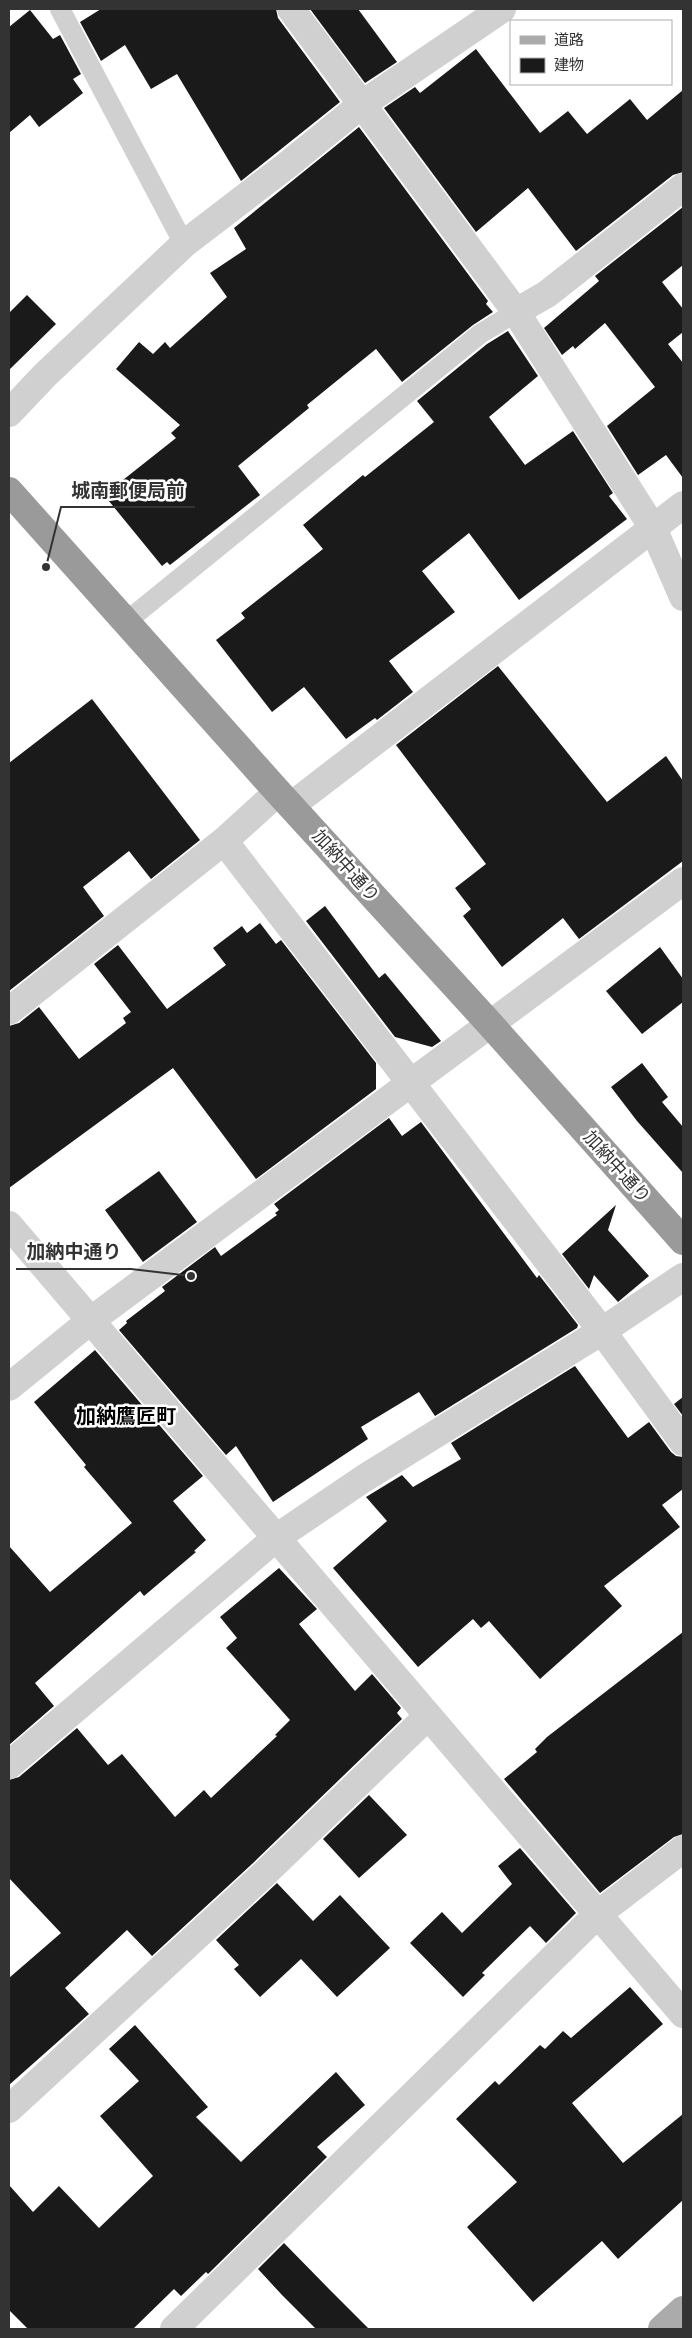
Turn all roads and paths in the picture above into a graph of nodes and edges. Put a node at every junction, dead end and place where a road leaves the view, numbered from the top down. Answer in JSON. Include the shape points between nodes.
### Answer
{"nodes":[{"id":1,"x":60,"y":9,"type":"edge"},
{"id":2,"x":291,"y":9,"type":"edge"},
{"id":3,"x":502,"y":9,"type":"edge"},
{"id":4,"x":361,"y":105,"type":"junction"},
{"id":5,"x":683,"y":187,"type":"edge"},
{"id":6,"x":184,"y":244,"type":"junction"},
{"id":7,"x":516,"y":312,"type":"junction"},
{"id":8,"x":9,"y":413,"type":"edge"},
{"id":9,"x":9,"y":491,"type":"edge"},
{"id":10,"x":683,"y":505,"type":"edge"},
{"id":11,"x":653,"y":528,"type":"junction"},
{"id":12,"x":683,"y":596,"type":"edge"},
{"id":13,"x":127,"y":621,"type":"junction"},
{"id":14,"x":285,"y":799,"type":"junction"},
{"id":15,"x":224,"y":841,"type":"junction"},
{"id":16,"x":683,"y":881,"type":"edge"},
{"id":17,"x":9,"y":1011,"type":"edge"},
{"id":18,"x":490,"y":1024,"type":"junction"},
{"id":19,"x":408,"y":1083,"type":"junction"},
{"id":20,"x":9,"y":1225,"type":"edge"},
{"id":21,"x":683,"y":1241,"type":"edge"},
{"id":22,"x":683,"y":1278,"type":"edge"},
{"id":23,"x":90,"y":1320,"type":"junction"},
{"id":24,"x":602,"y":1332,"type":"junction"},
{"id":25,"x":9,"y":1387,"type":"edge"},
{"id":26,"x":683,"y":1442,"type":"edge"},
{"id":27,"x":276,"y":1538,"type":"junction"},
{"id":28,"x":428,"y":1716,"type":"junction"},
{"id":29,"x":9,"y":1765,"type":"edge"},
{"id":30,"x":683,"y":1849,"type":"edge"},
{"id":31,"x":598,"y":1914,"type":"junction"},
{"id":32,"x":683,"y":2014,"type":"edge"},
{"id":33,"x":9,"y":2109,"type":"edge"},
{"id":34,"x":683,"y":2310,"type":"edge"},
{"id":35,"x":174,"y":2329,"type":"edge"},
{"id":36,"x":662,"y":2329,"type":"edge"}],
"edges":[{"from":1,"to":6,"type":"lane"},
{"from":2,"to":4,"type":"street"},
{"from":3,"to":4,"type":"street"},
{"from":4,"to":6,"type":"street"},
{"from":4,"to":7,"type":"street"},
{"from":5,"to":7,"type":"street","via":[[547,294]]},
{"from":6,"to":8,"type":"street"},
{"from":7,"to":11,"type":"street"},
{"from":7,"to":13,"type":"lane","via":[[480,334]]},
{"from":9,"to":13,"type":"highway","name":"加納中通り"},
{"from":10,"to":11,"type":"street"},
{"from":11,"to":12,"type":"street"},
{"from":11,"to":14,"type":"street"},
{"from":13,"to":14,"type":"highway","name":"加納中通り"},
{"from":14,"to":15,"type":"street"},
{"from":14,"to":18,"type":"highway","name":"加納中通り"},
{"from":15,"to":17,"type":"street"},
{"from":15,"to":19,"type":"street"},
{"from":16,"to":18,"type":"street"},
{"from":18,"to":19,"type":"street"},
{"from":18,"to":21,"type":"highway","name":"加納中通り"},
{"from":19,"to":23,"type":"street"},
{"from":19,"to":24,"type":"street"},
{"from":20,"to":23,"type":"street"},
{"from":22,"to":24,"type":"street"},
{"from":23,"to":25,"type":"street"},
{"from":23,"to":27,"type":"street"},
{"from":24,"to":26,"type":"street"},
{"from":24,"to":27,"type":"street","via":[[363,1479]]},
{"from":27,"to":28,"type":"street"},
{"from":27,"to":29,"type":"street"},
{"from":28,"to":31,"type":"street"},
{"from":28,"to":33,"type":"street","via":[[263,1875]]},
{"from":30,"to":31,"type":"street"},
{"from":31,"to":32,"type":"street"},
{"from":31,"to":35,"type":"street"},
{"from":34,"to":36,"type":"main road"}]}
